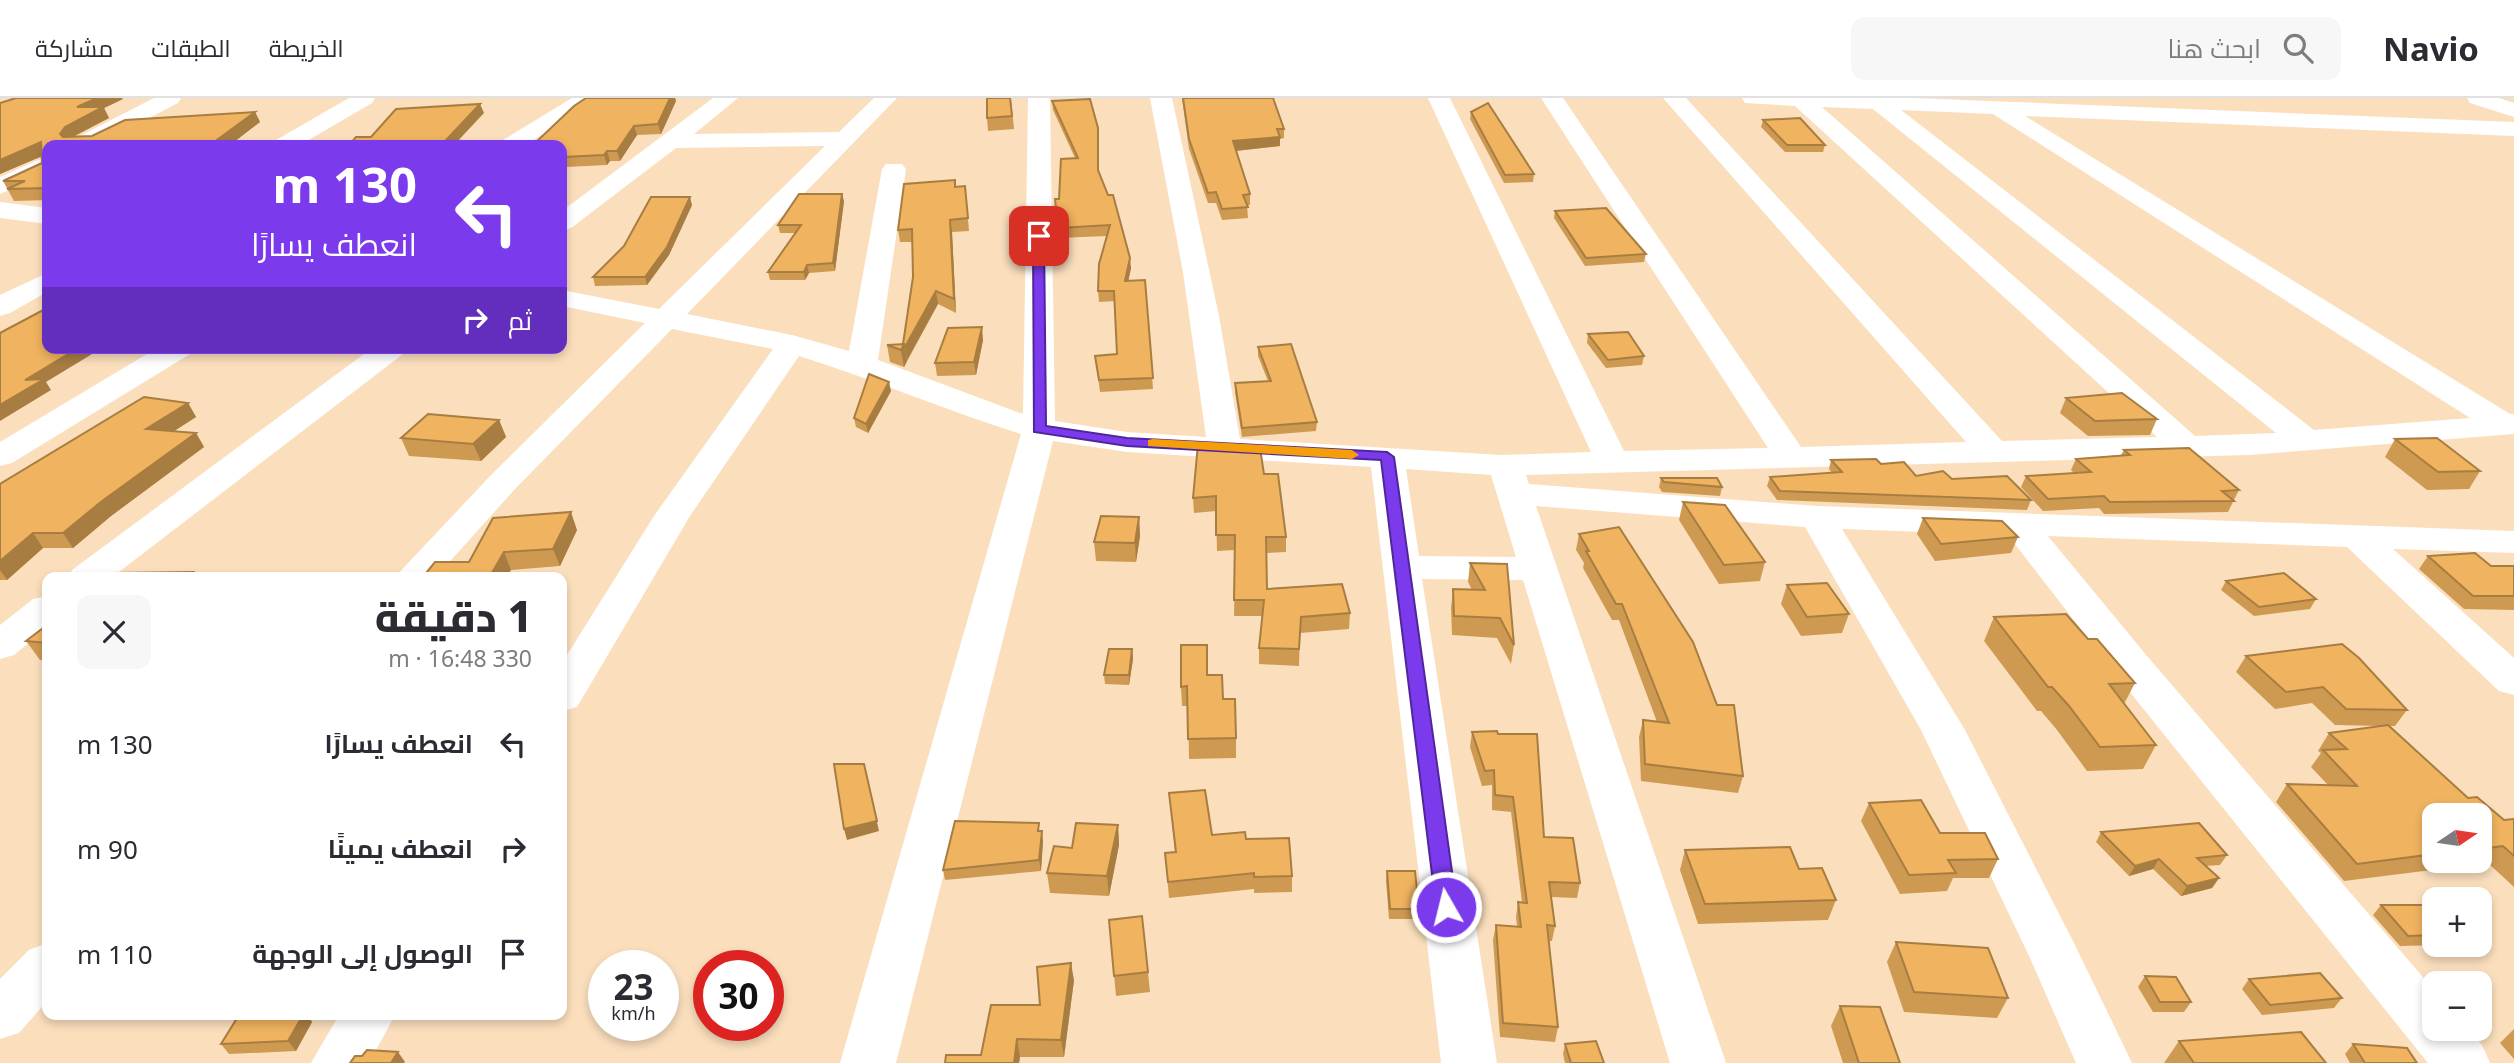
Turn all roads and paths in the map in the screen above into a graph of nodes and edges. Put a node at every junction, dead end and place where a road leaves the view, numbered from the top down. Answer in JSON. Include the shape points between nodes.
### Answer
{"nodes":[{"id":1,"x":170,"y":98,"type":"edge"},
{"id":2,"x":364,"y":98,"type":"edge"},
{"id":3,"x":587,"y":98,"type":"edge"},
{"id":4,"x":727,"y":98,"type":"edge"},
{"id":5,"x":886,"y":98,"type":"edge"},
{"id":6,"x":1039,"y":98,"type":"edge"},
{"id":7,"x":1161,"y":98,"type":"edge"},
{"id":8,"x":1439,"y":98,"type":"edge"},
{"id":9,"x":1552,"y":98,"type":"edge"},
{"id":10,"x":1674,"y":98,"type":"edge"},
{"id":11,"x":1753,"y":98,"type":"edge"},
{"id":12,"x":2478,"y":98,"type":"edge"},
{"id":13,"x":1801,"y":100,"type":"junction"},
{"id":14,"x":1878,"y":103,"type":"junction"},
{"id":15,"x":1998,"y":108,"type":"junction"},
{"id":16,"x":2514,"y":110,"type":"edge"},
{"id":17,"x":2514,"y":129,"type":"edge"},
{"id":18,"x":845,"y":139,"type":"junction"},
{"id":19,"x":90,"y":140,"type":"edge"},
{"id":20,"x":293,"y":140,"type":"edge"},
{"id":21,"x":519,"y":140,"type":"edge"},
{"id":22,"x":670,"y":141,"type":"junction"},
{"id":23,"x":42,"y":166,"type":"edge"},
{"id":24,"x":894,"y":169,"type":"dead end"},
{"id":25,"x":0,"y":187,"type":"edge"},
{"id":26,"x":0,"y":210,"type":"edge"},
{"id":27,"x":42,"y":215,"type":"edge"},
{"id":28,"x":567,"y":219,"type":"edge"},
{"id":29,"x":42,"y":284,"type":"edge"},
{"id":30,"x":567,"y":300,"type":"edge"},
{"id":31,"x":0,"y":307,"type":"edge"},
{"id":32,"x":664,"y":320,"type":"junction"},
{"id":33,"x":792,"y":344,"type":"junction"},
{"id":34,"x":169,"y":354,"type":"edge"},
{"id":35,"x":384,"y":354,"type":"edge"},
{"id":36,"x":862,"y":365,"type":"junction"},
{"id":37,"x":2509,"y":424,"type":"edge"},
{"id":38,"x":1039,"y":429,"type":"junction"},
{"id":39,"x":2306,"y":440,"type":"junction"},
{"id":40,"x":2186,"y":446,"type":"junction"},
{"id":41,"x":1224,"y":447,"type":"junction"},
{"id":42,"x":1991,"y":450,"type":"junction"},
{"id":43,"x":0,"y":456,"type":"edge"},
{"id":44,"x":1790,"y":456,"type":"junction"},
{"id":45,"x":1387,"y":457,"type":"junction"},
{"id":46,"x":1612,"y":461,"type":"junction"},
{"id":47,"x":1508,"y":479,"type":"junction"},
{"id":48,"x":1817,"y":517,"type":"junction"},
{"id":49,"x":2019,"y":524,"type":"junction"},
{"id":50,"x":2357,"y":536,"type":"junction"},
{"id":51,"x":2514,"y":542,"type":"edge"},
{"id":52,"x":1401,"y":567,"type":"junction"},
{"id":53,"x":1538,"y":569,"type":"junction"},
{"id":54,"x":94,"y":572,"type":"edge"},
{"id":55,"x":418,"y":572,"type":"edge"},
{"id":56,"x":42,"y":612,"type":"edge"},
{"id":57,"x":0,"y":646,"type":"edge"},
{"id":58,"x":2514,"y":681,"type":"edge"},
{"id":59,"x":567,"y":689,"type":"edge"},
{"id":60,"x":42,"y":970,"type":"edge"},
{"id":61,"x":0,"y":1016,"type":"edge"},
{"id":62,"x":365,"y":1020,"type":"edge"},
{"id":63,"x":339,"y":1063,"type":"edge"},
{"id":64,"x":868,"y":1063,"type":"edge"},
{"id":65,"x":1469,"y":1063,"type":"edge"},
{"id":66,"x":1698,"y":1063,"type":"edge"},
{"id":67,"x":2104,"y":1063,"type":"edge"},
{"id":68,"x":2462,"y":1063,"type":"edge"}],
"edges":[{"from":1,"to":19,"type":"street"},
{"from":2,"to":20,"type":"street"},
{"from":3,"to":21,"type":"street"},
{"from":4,"to":22,"type":"street"},
{"from":5,"to":18,"type":"street"},
{"from":6,"to":38,"type":"street"},
{"from":7,"to":41,"type":"street","via":[[1201,295]]},
{"from":8,"to":46,"type":"street"},
{"from":9,"to":44,"type":"street"},
{"from":10,"to":42,"type":"street"},
{"from":11,"to":13,"type":"street"},
{"from":12,"to":16,"type":"street"},
{"from":13,"to":14,"type":"street"},
{"from":13,"to":40,"type":"street"},
{"from":14,"to":15,"type":"street"},
{"from":14,"to":39,"type":"street"},
{"from":15,"to":17,"type":"street"},
{"from":15,"to":37,"type":"street"},
{"from":18,"to":22,"type":"street"},
{"from":18,"to":32,"type":"street"},
{"from":22,"to":28,"type":"street"},
{"from":23,"to":25,"type":"street"},
{"from":24,"to":36,"type":"street"},
{"from":26,"to":27,"type":"street"},
{"from":29,"to":31,"type":"street"},
{"from":30,"to":32,"type":"street"},
{"from":32,"to":33,"type":"street"},
{"from":32,"to":55,"type":"street"},
{"from":33,"to":36,"type":"street"},
{"from":33,"to":59,"type":"street","via":[[672,516]]},
{"from":34,"to":43,"type":"street"},
{"from":35,"to":54,"type":"street"},
{"from":36,"to":38,"type":"street"},
{"from":37,"to":39,"type":"street"},
{"from":38,"to":41,"type":"street","via":[[1127,442]]},
{"from":38,"to":64,"type":"street"},
{"from":39,"to":40,"type":"street"},
{"from":40,"to":42,"type":"street"},
{"from":41,"to":45,"type":"street"},
{"from":42,"to":44,"type":"street"},
{"from":44,"to":46,"type":"street"},
{"from":45,"to":47,"type":"street"},
{"from":45,"to":52,"type":"street"},
{"from":46,"to":47,"type":"street"},
{"from":47,"to":48,"type":"street"},
{"from":47,"to":53,"type":"street"},
{"from":48,"to":49,"type":"street"},
{"from":48,"to":67,"type":"street","via":[[1943,730]]},
{"from":49,"to":50,"type":"street"},
{"from":49,"to":68,"type":"street"},
{"from":50,"to":51,"type":"street"},
{"from":50,"to":58,"type":"street"},
{"from":52,"to":53,"type":"street"},
{"from":52,"to":65,"type":"street"},
{"from":53,"to":66,"type":"street"},
{"from":56,"to":57,"type":"street"},
{"from":60,"to":61,"type":"street"},
{"from":62,"to":63,"type":"street"}]}
